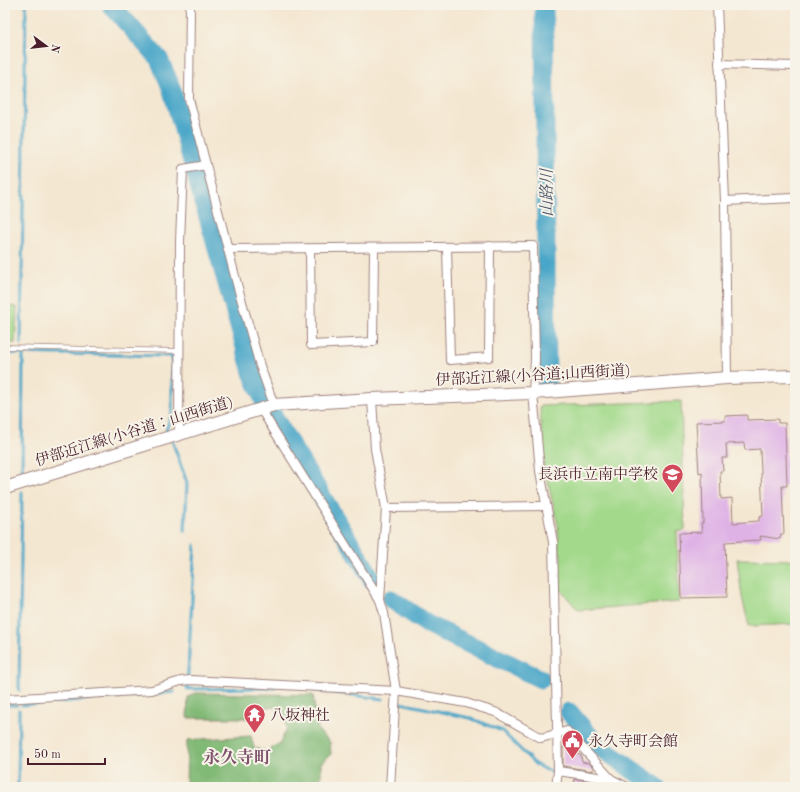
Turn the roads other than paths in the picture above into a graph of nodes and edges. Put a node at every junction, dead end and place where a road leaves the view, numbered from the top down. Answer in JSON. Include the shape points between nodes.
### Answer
{"nodes":[{"id":1,"x":190,"y":5,"type":"edge"},
{"id":2,"x":717,"y":5,"type":"edge"},
{"id":3,"x":720,"y":64,"type":"junction"},
{"id":4,"x":795,"y":66,"type":"edge"},
{"id":5,"x":206,"y":165,"type":"junction"},
{"id":6,"x":795,"y":198,"type":"edge"},
{"id":7,"x":725,"y":201,"type":"junction"},
{"id":8,"x":490,"y":246,"type":"junction"},
{"id":9,"x":447,"y":247,"type":"junction"},
{"id":10,"x":310,"y":248,"type":"junction"},
{"id":11,"x":374,"y":248,"type":"junction"},
{"id":12,"x":228,"y":249,"type":"junction"},
{"id":13,"x":5,"y":347,"type":"edge"},
{"id":14,"x":179,"y":351,"type":"junction"},
{"id":15,"x":795,"y":376,"type":"edge"},
{"id":16,"x":727,"y":378,"type":"junction"},
{"id":17,"x":533,"y":393,"type":"junction"},
{"id":18,"x":372,"y":399,"type":"junction"},
{"id":19,"x":266,"y":407,"type":"junction"},
{"id":20,"x":179,"y":433,"type":"junction"},
{"id":21,"x":5,"y":488,"type":"edge"},
{"id":22,"x":546,"y":506,"type":"junction"},
{"id":23,"x":386,"y":508,"type":"junction"},
{"id":24,"x":380,"y":600,"type":"junction"},
{"id":25,"x":396,"y":691,"type":"junction"},
{"id":26,"x":5,"y":698,"type":"edge"},
{"id":27,"x":556,"y":735,"type":"junction"},
{"id":28,"x":558,"y":771,"type":"junction"},
{"id":29,"x":611,"y":779,"type":"junction"},
{"id":30,"x":390,"y":787,"type":"edge"},
{"id":31,"x":556,"y":787,"type":"edge"},
{"id":32,"x":628,"y":787,"type":"edge"}],
"edges":[{"from":1,"to":5,"type":"street","via":[[189,99]]},
{"from":2,"to":3,"type":"street"},
{"from":3,"to":4,"type":"street"},
{"from":3,"to":7,"type":"street"},
{"from":5,"to":12,"type":"street"},
{"from":5,"to":14,"type":"street","via":[[183,169]]},
{"from":6,"to":7,"type":"street"},
{"from":7,"to":16,"type":"street"},
{"from":8,"to":9,"type":"street"},
{"from":8,"to":9,"type":"street","via":[[489,357],[450,360]]},
{"from":8,"to":17,"type":"street","via":[[534,246]]},
{"from":9,"to":11,"type":"street"},
{"from":10,"to":11,"type":"street"},
{"from":10,"to":11,"type":"street","via":[[311,346],[373,342]]},
{"from":10,"to":12,"type":"street"},
{"from":12,"to":19,"type":"street","via":[[260,366]]},
{"from":13,"to":14,"type":"lane"},
{"from":14,"to":20,"type":"street"},
{"from":15,"to":16,"type":"main road","name":"伊部近江線(小谷道;山西街道)"},
{"from":16,"to":17,"type":"main road","name":"伊部近江線(小谷道;山西街道)"},
{"from":17,"to":18,"type":"main road","name":"伊部近江線(小谷道;山西街道)"},
{"from":17,"to":22,"type":"street"},
{"from":18,"to":19,"type":"main road","name":"伊部近江線(小谷道;山西街道)"},
{"from":18,"to":23,"type":"street","via":[[375,449]]},
{"from":19,"to":20,"type":"main road","name":"伊部近江線(小谷道：山西街道)"},
{"from":19,"to":24,"type":"street"},
{"from":20,"to":21,"type":"main road","name":"伊部近江線(小谷道：山西街道)"},
{"from":22,"to":23,"type":"street"},
{"from":22,"to":27,"type":"street","via":[[553,542]]},
{"from":23,"to":24,"type":"street"},
{"from":24,"to":25,"type":"street"},
{"from":25,"to":26,"type":"street","via":[[187,680],[152,690]]},
{"from":25,"to":27,"type":"street","via":[[466,703],[495,712],[541,738]]},
{"from":25,"to":30,"type":"street"},
{"from":27,"to":28,"type":"street"},
{"from":27,"to":29,"type":"street","via":[[567,731]]},
{"from":28,"to":29,"type":"street"},
{"from":28,"to":31,"type":"street"},
{"from":29,"to":32,"type":"street"}]}
